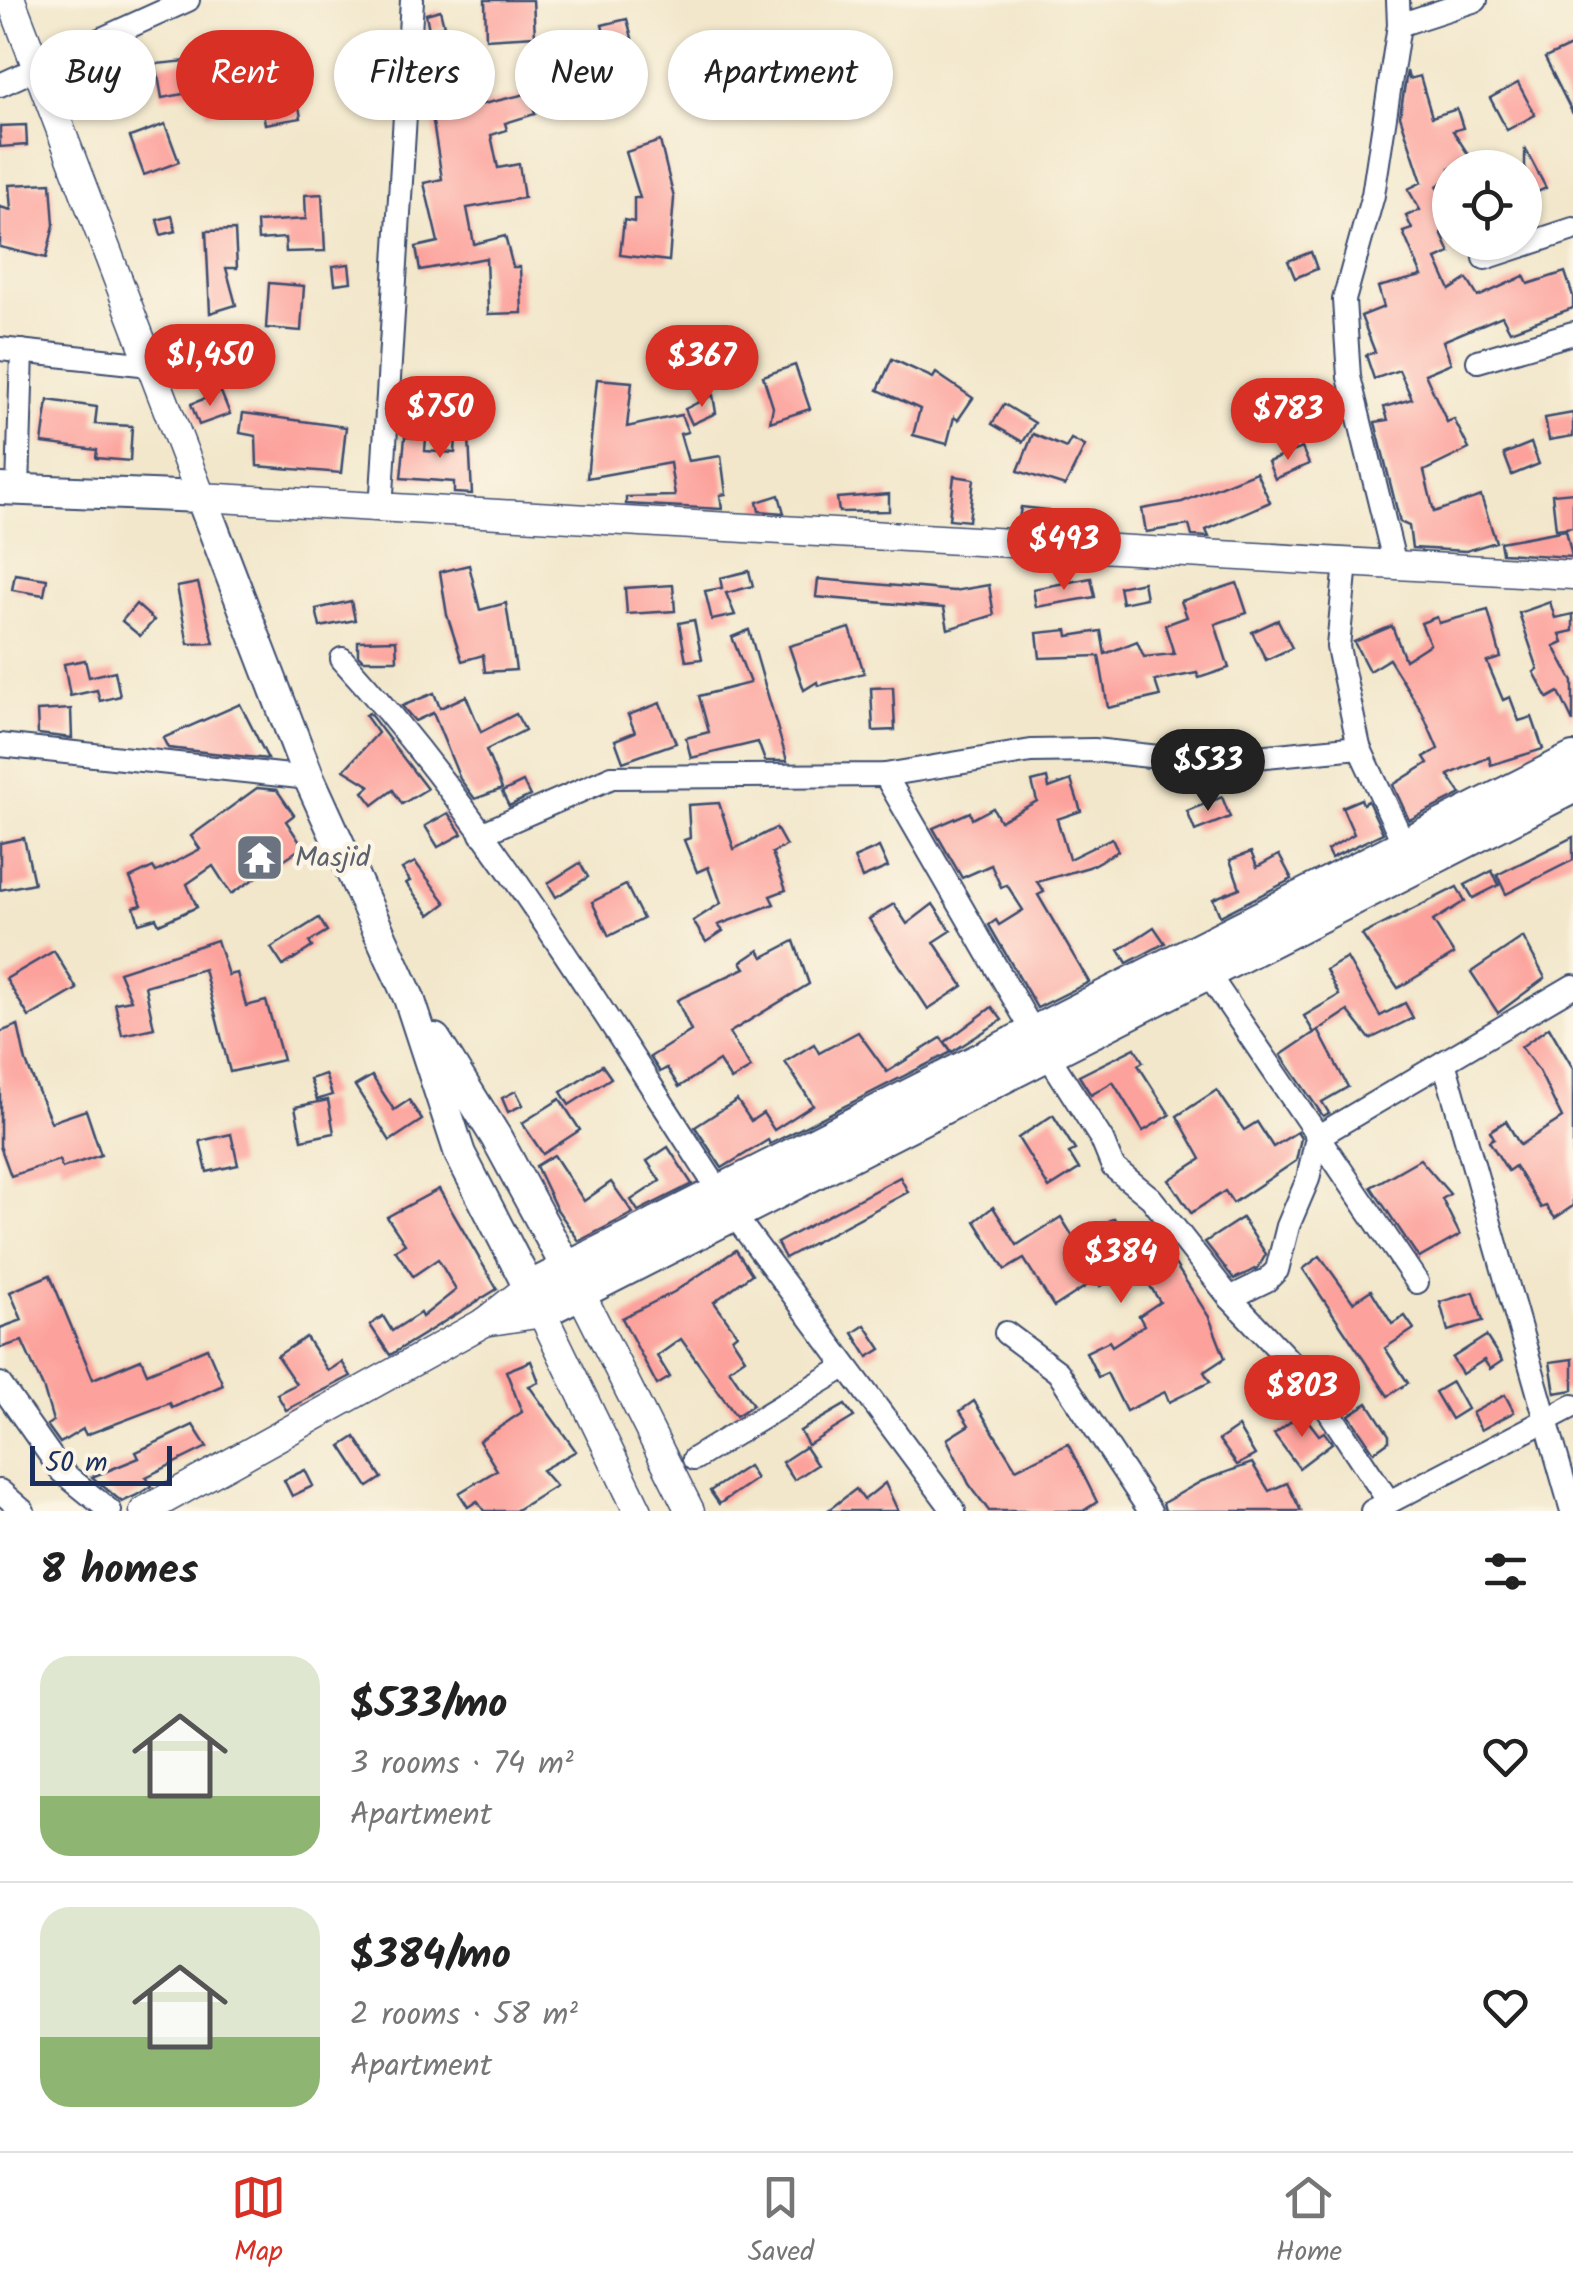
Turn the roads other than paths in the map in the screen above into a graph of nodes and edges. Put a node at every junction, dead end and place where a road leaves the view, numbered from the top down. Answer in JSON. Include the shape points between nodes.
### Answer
{"nodes":[{"id":1,"x":11,"y":0,"type":"edge"},
{"id":2,"x":188,"y":0,"type":"edge"},
{"id":3,"x":412,"y":0,"type":"edge"},
{"id":4,"x":1398,"y":0,"type":"edge"},
{"id":5,"x":1476,"y":0,"type":"edge"},
{"id":6,"x":1399,"y":24,"type":"junction"},
{"id":7,"x":122,"y":30,"type":"edge"},
{"id":8,"x":30,"y":50,"type":"edge"},
{"id":9,"x":30,"y":72,"type":"edge"},
{"id":10,"x":0,"y":85,"type":"edge"},
{"id":11,"x":56,"y":120,"type":"edge"},
{"id":12,"x":1573,"y":229,"type":"edge"},
{"id":13,"x":1542,"y":239,"type":"edge"},
{"id":14,"x":1573,"y":333,"type":"edge"},
{"id":15,"x":11,"y":350,"type":"edge"},
{"id":16,"x":1478,"y":361,"type":"dead end"},
{"id":17,"x":150,"y":365,"type":"junction"},
{"id":18,"x":9,"y":490,"type":"edge"},
{"id":19,"x":201,"y":497,"type":"junction"},
{"id":20,"x":381,"y":510,"type":"junction"},
{"id":21,"x":1346,"y":562,"type":"junction"},
{"id":22,"x":1395,"y":565,"type":"junction"},
{"id":23,"x":1573,"y":575,"type":"edge"},
{"id":24,"x":342,"y":659,"type":"dead end"},
{"id":25,"x":0,"y":745,"type":"edge"},
{"id":26,"x":1359,"y":747,"type":"junction"},
{"id":27,"x":1573,"y":758,"type":"edge"},
{"id":28,"x":885,"y":775,"type":"junction"},
{"id":29,"x":308,"y":778,"type":"junction"},
{"id":30,"x":1573,"y":788,"type":"edge"},
{"id":31,"x":482,"y":834,"type":"junction"},
{"id":32,"x":1404,"y":844,"type":"junction"},
{"id":33,"x":1208,"y":974,"type":"junction"},
{"id":34,"x":1573,"y":986,"type":"edge"},
{"id":35,"x":409,"y":998,"type":"junction"},
{"id":36,"x":1041,"y":1044,"type":"junction"},
{"id":37,"x":1444,"y":1062,"type":"junction"},
{"id":38,"x":1317,"y":1137,"type":"junction"},
{"id":39,"x":727,"y":1203,"type":"junction"},
{"id":40,"x":574,"y":1281,"type":"junction"},
{"id":41,"x":1417,"y":1282,"type":"dead end"},
{"id":42,"x":1230,"y":1298,"type":"junction"},
{"id":43,"x":535,"y":1300,"type":"junction"},
{"id":44,"x":1006,"y":1333,"type":"dead end"},
{"id":45,"x":845,"y":1367,"type":"junction"},
{"id":46,"x":0,"y":1384,"type":"edge"},
{"id":47,"x":1573,"y":1406,"type":"edge"},
{"id":48,"x":1546,"y":1421,"type":"junction"},
{"id":49,"x":694,"y":1459,"type":"dead end"},
{"id":50,"x":0,"y":1491,"type":"edge"},
{"id":51,"x":1380,"y":1507,"type":"edge"},
{"id":52,"x":23,"y":1511,"type":"edge"},
{"id":53,"x":110,"y":1511,"type":"edge"},
{"id":54,"x":144,"y":1511,"type":"edge"},
{"id":55,"x":638,"y":1511,"type":"edge"},
{"id":56,"x":690,"y":1511,"type":"edge"},
{"id":57,"x":954,"y":1511,"type":"edge"},
{"id":58,"x":1150,"y":1511,"type":"edge"},
{"id":59,"x":1572,"y":1511,"type":"edge"}],
"edges":[{"from":1,"to":8,"type":"street"},
{"from":2,"to":7,"type":"street"},
{"from":3,"to":20,"type":"street"},
{"from":4,"to":6,"type":"street"},
{"from":5,"to":6,"type":"street"},
{"from":6,"to":22,"type":"street","via":[[1373,196],[1344,300],[1348,377]]},
{"from":9,"to":10,"type":"street"},
{"from":11,"to":17,"type":"street"},
{"from":12,"to":13,"type":"street"},
{"from":14,"to":16,"type":"street"},
{"from":15,"to":17,"type":"street"},
{"from":15,"to":18,"type":"street"},
{"from":17,"to":19,"type":"street"},
{"from":18,"to":19,"type":"main road"},
{"from":19,"to":20,"type":"street"},
{"from":19,"to":29,"type":"main road"},
{"from":20,"to":21,"type":"street"},
{"from":21,"to":22,"type":"street"},
{"from":21,"to":26,"type":"street","via":[[1338,647]]},
{"from":22,"to":23,"type":"street"},
{"from":24,"to":31,"type":"street","via":[[416,742]]},
{"from":25,"to":29,"type":"street"},
{"from":26,"to":28,"type":"street","via":[[1205,762],[1032,751]]},
{"from":26,"to":32,"type":"street"},
{"from":27,"to":32,"type":"main road"},
{"from":28,"to":31,"type":"street","via":[[612,778]]},
{"from":28,"to":36,"type":"street"},
{"from":29,"to":35,"type":"main road"},
{"from":30,"to":33,"type":"main road"},
{"from":31,"to":39,"type":"street"},
{"from":32,"to":36,"type":"main road"},
{"from":33,"to":36,"type":"main road"},
{"from":33,"to":38,"type":"street"},
{"from":34,"to":37,"type":"street"},
{"from":35,"to":40,"type":"main road","via":[[496,1137]]},
{"from":35,"to":43,"type":"main road","via":[[460,1154]]},
{"from":36,"to":39,"type":"main road"},
{"from":36,"to":42,"type":"street","via":[[1113,1168],[1178,1228]]},
{"from":37,"to":38,"type":"street"},
{"from":37,"to":48,"type":"street"},
{"from":38,"to":41,"type":"street"},
{"from":38,"to":42,"type":"street","via":[[1278,1270]]},
{"from":39,"to":40,"type":"main road"},
{"from":39,"to":45,"type":"street"},
{"from":40,"to":43,"type":"main road"},
{"from":40,"to":56,"type":"street"},
{"from":42,"to":51,"type":"street","via":[[1310,1384]]},
{"from":43,"to":54,"type":"street","via":[[483,1322]]},
{"from":43,"to":55,"type":"street"},
{"from":44,"to":58,"type":"street","via":[[1058,1372]]},
{"from":45,"to":49,"type":"street"},
{"from":45,"to":57,"type":"street"},
{"from":46,"to":53,"type":"street","via":[[62,1472]]},
{"from":47,"to":48,"type":"street"},
{"from":48,"to":51,"type":"street"},
{"from":48,"to":59,"type":"street"},
{"from":50,"to":52,"type":"street"}]}
